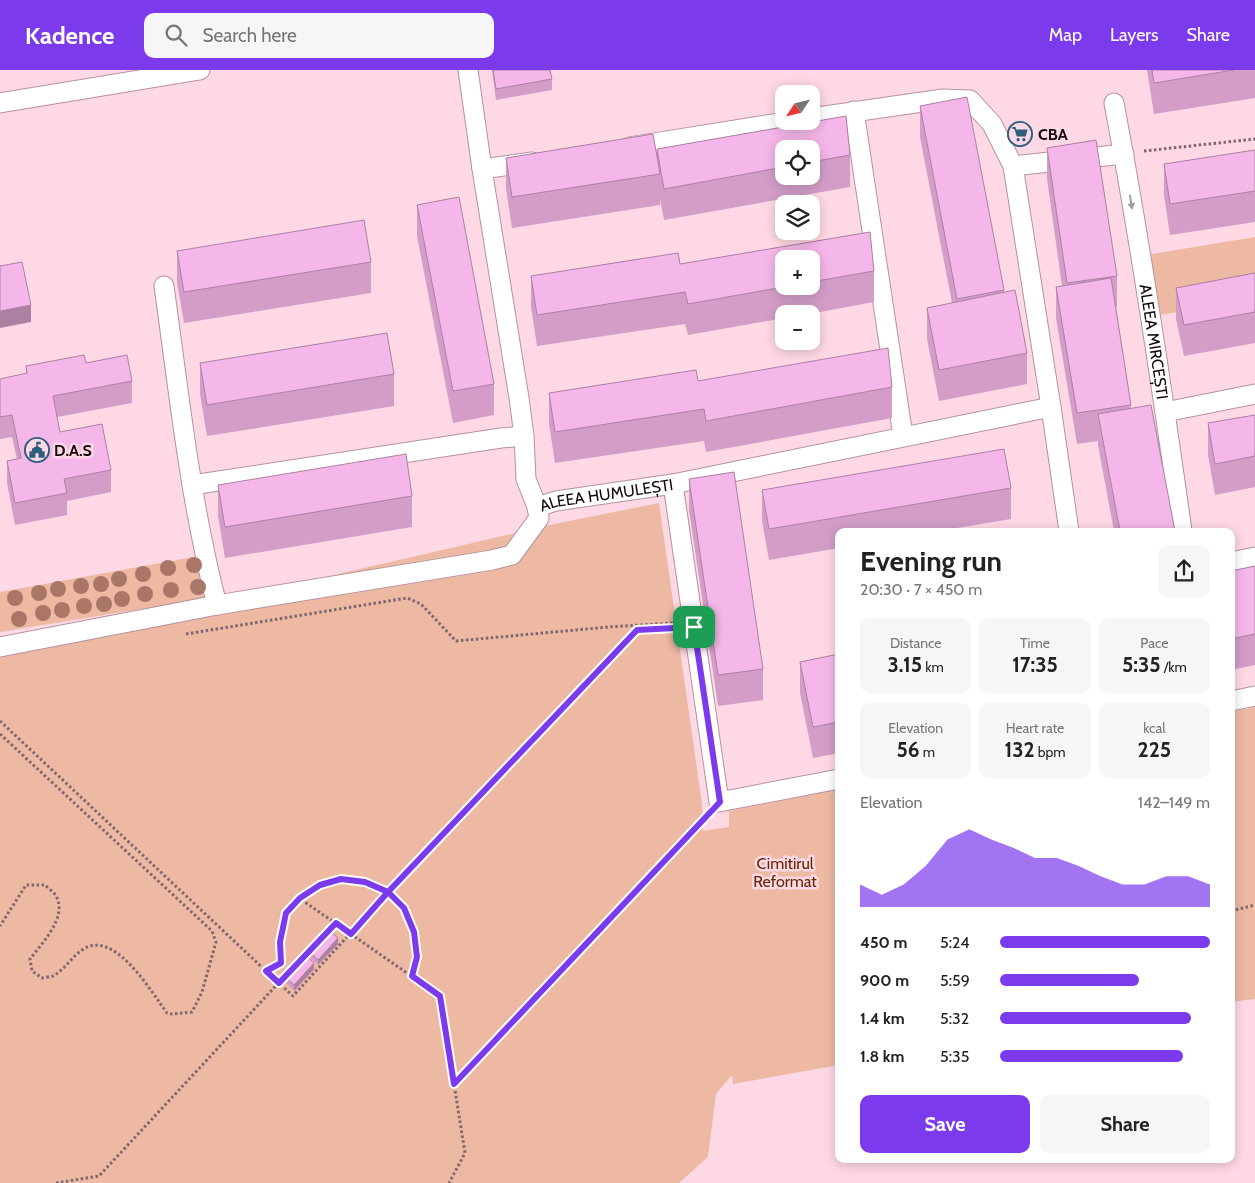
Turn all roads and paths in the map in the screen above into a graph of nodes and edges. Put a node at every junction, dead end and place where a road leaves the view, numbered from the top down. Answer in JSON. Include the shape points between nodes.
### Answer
{"nodes":[{"id":1,"x":200,"y":70,"type":"edge"},
{"id":2,"x":468,"y":70,"type":"edge"},
{"id":3,"x":0,"y":103,"type":"edge"},
{"id":4,"x":1114,"y":103,"type":"dead end"},
{"id":5,"x":854,"y":111,"type":"junction"},
{"id":6,"x":820,"y":117,"type":"edge"},
{"id":7,"x":775,"y":123,"type":"edge"},
{"id":8,"x":1255,"y":139,"type":"edge"},
{"id":9,"x":616,"y":148,"type":"edge"},
{"id":10,"x":1124,"y":154,"type":"junction"},
{"id":11,"x":548,"y":159,"type":"edge"},
{"id":12,"x":1013,"y":166,"type":"junction"},
{"id":13,"x":482,"y":169,"type":"junction"},
{"id":14,"x":164,"y":286,"type":"dead end"},
{"id":15,"x":1255,"y":394,"type":"edge"},
{"id":16,"x":1052,"y":406,"type":"junction"},
{"id":17,"x":1165,"y":412,"type":"junction"},
{"id":18,"x":524,"y":436,"type":"junction"},
{"id":19,"x":903,"y":436,"type":"junction"},
{"id":20,"x":673,"y":484,"type":"junction"},
{"id":21,"x":192,"y":485,"type":"junction"},
{"id":22,"x":537,"y":507,"type":"junction"},
{"id":23,"x":1069,"y":528,"type":"edge"},
{"id":24,"x":1182,"y":528,"type":"edge"},
{"id":25,"x":1255,"y":557,"type":"edge"},
{"id":26,"x":1235,"y":561,"type":"edge"},
{"id":27,"x":217,"y":605,"type":"junction"},
{"id":28,"x":693,"y":625,"type":"junction"},
{"id":29,"x":182,"y":635,"type":"dead end"},
{"id":30,"x":0,"y":647,"type":"edge"},
{"id":31,"x":1255,"y":696,"type":"edge"},
{"id":32,"x":1235,"y":700,"type":"edge"},
{"id":33,"x":0,"y":721,"type":"edge"},
{"id":34,"x":0,"y":734,"type":"edge"},
{"id":35,"x":835,"y":780,"type":"edge"},
{"id":36,"x":720,"y":802,"type":"junction"},
{"id":37,"x":388,"y":892,"type":"junction"},
{"id":38,"x":300,"y":898,"type":"junction"},
{"id":39,"x":1255,"y":905,"type":"edge"},
{"id":40,"x":1235,"y":910,"type":"edge"},
{"id":41,"x":336,"y":923,"type":"junction"},
{"id":42,"x":218,"y":924,"type":"junction"},
{"id":43,"x":0,"y":926,"type":"edge"},
{"id":44,"x":212,"y":931,"type":"junction"},
{"id":45,"x":351,"y":934,"type":"junction"},
{"id":46,"x":323,"y":936,"type":"edge"},
{"id":47,"x":292,"y":969,"type":"edge"},
{"id":48,"x":266,"y":971,"type":"junction"},
{"id":49,"x":412,"y":976,"type":"junction"},
{"id":50,"x":279,"y":983,"type":"junction"},
{"id":51,"x":454,"y":1084,"type":"junction"},
{"id":52,"x":56,"y":1183,"type":"edge"},
{"id":53,"x":449,"y":1183,"type":"edge"}],
"edges":[{"from":1,"to":3,"type":"street"},
{"from":2,"to":13,"type":"street","name":"ALEEA HUMULEȘTI"},
{"from":4,"to":10,"type":"street","name":"ALEEA MIRCEȘTI"},
{"from":5,"to":6,"type":"street"},
{"from":5,"to":12,"type":"street","via":[[943,99],[970,100],[992,124]]},
{"from":5,"to":19,"type":"street"},
{"from":7,"to":9,"type":"street"},
{"from":8,"to":10,"type":"path"},
{"from":10,"to":12,"type":"street"},
{"from":10,"to":17,"type":"street","name":"ALEEA MIRCEȘTI","one_way":true},
{"from":11,"to":13,"type":"street"},
{"from":12,"to":16,"type":"street"},
{"from":13,"to":18,"type":"street","name":"ALEEA HUMULEȘTI"},
{"from":14,"to":21,"type":"street"},
{"from":15,"to":17,"type":"street"},
{"from":16,"to":19,"type":"street","name":"ALEEA HUMULEȘTI"},
{"from":16,"to":23,"type":"street"},
{"from":17,"to":24,"type":"street","name":"ALEEA MIRCEȘTI"},
{"from":18,"to":21,"type":"street"},
{"from":18,"to":22,"type":"street","name":"ALEEA HUMULEȘTI","via":[[526,478]]},
{"from":19,"to":20,"type":"street","name":"ALEEA HUMULEȘTI"},
{"from":20,"to":22,"type":"street","name":"ALEEA HUMULEȘTI","via":[[556,500]]},
{"from":20,"to":28,"type":"street"},
{"from":21,"to":27,"type":"street"},
{"from":22,"to":27,"type":"street","via":[[538,518],[512,555]]},
{"from":25,"to":26,"type":"street"},
{"from":27,"to":30,"type":"street"},
{"from":28,"to":29,"type":"path","via":[[608,627],[456,641],[421,604],[406,598]]},
{"from":28,"to":36,"type":"street"},
{"from":28,"to":37,"type":"path","via":[[637,630]]},
{"from":31,"to":32,"type":"street"},
{"from":33,"to":42,"type":"path"},
{"from":34,"to":44,"type":"path"},
{"from":35,"to":36,"type":"street"},
{"from":36,"to":51,"type":"path"},
{"from":37,"to":38,"type":"path","via":[[365,882],[341,879],[320,885]]},
{"from":37,"to":45,"type":"path"},
{"from":37,"to":49,"type":"path","via":[[404,908],[414,932],[417,957]]},
{"from":38,"to":41,"type":"path"},
{"from":38,"to":48,"type":"path","via":[[286,913],[280,942],[281,963]]},
{"from":39,"to":40,"type":"path"},
{"from":41,"to":45,"type":"path"},
{"from":41,"to":46,"type":"path"},
{"from":42,"to":44,"type":"path"},
{"from":42,"to":48,"type":"path"},
{"from":43,"to":44,"type":"path","via":[[26,885],[44,885],[56,895],[60,909],[54,925],[30,959],[32,971],[42,978],[54,976],[84,948],[99,945],[117,952],[130,963],[167,1013],[172,1014],[192,1012],[202,992],[216,942]]},
{"from":45,"to":49,"type":"path"},
{"from":45,"to":50,"type":"path","via":[[293,996]]},
{"from":47,"to":50,"type":"path"},
{"from":48,"to":50,"type":"path"},
{"from":49,"to":51,"type":"path","via":[[440,996]]},
{"from":50,"to":52,"type":"path","via":[[99,1176]]},
{"from":51,"to":53,"type":"path","via":[[465,1153]]}]}
